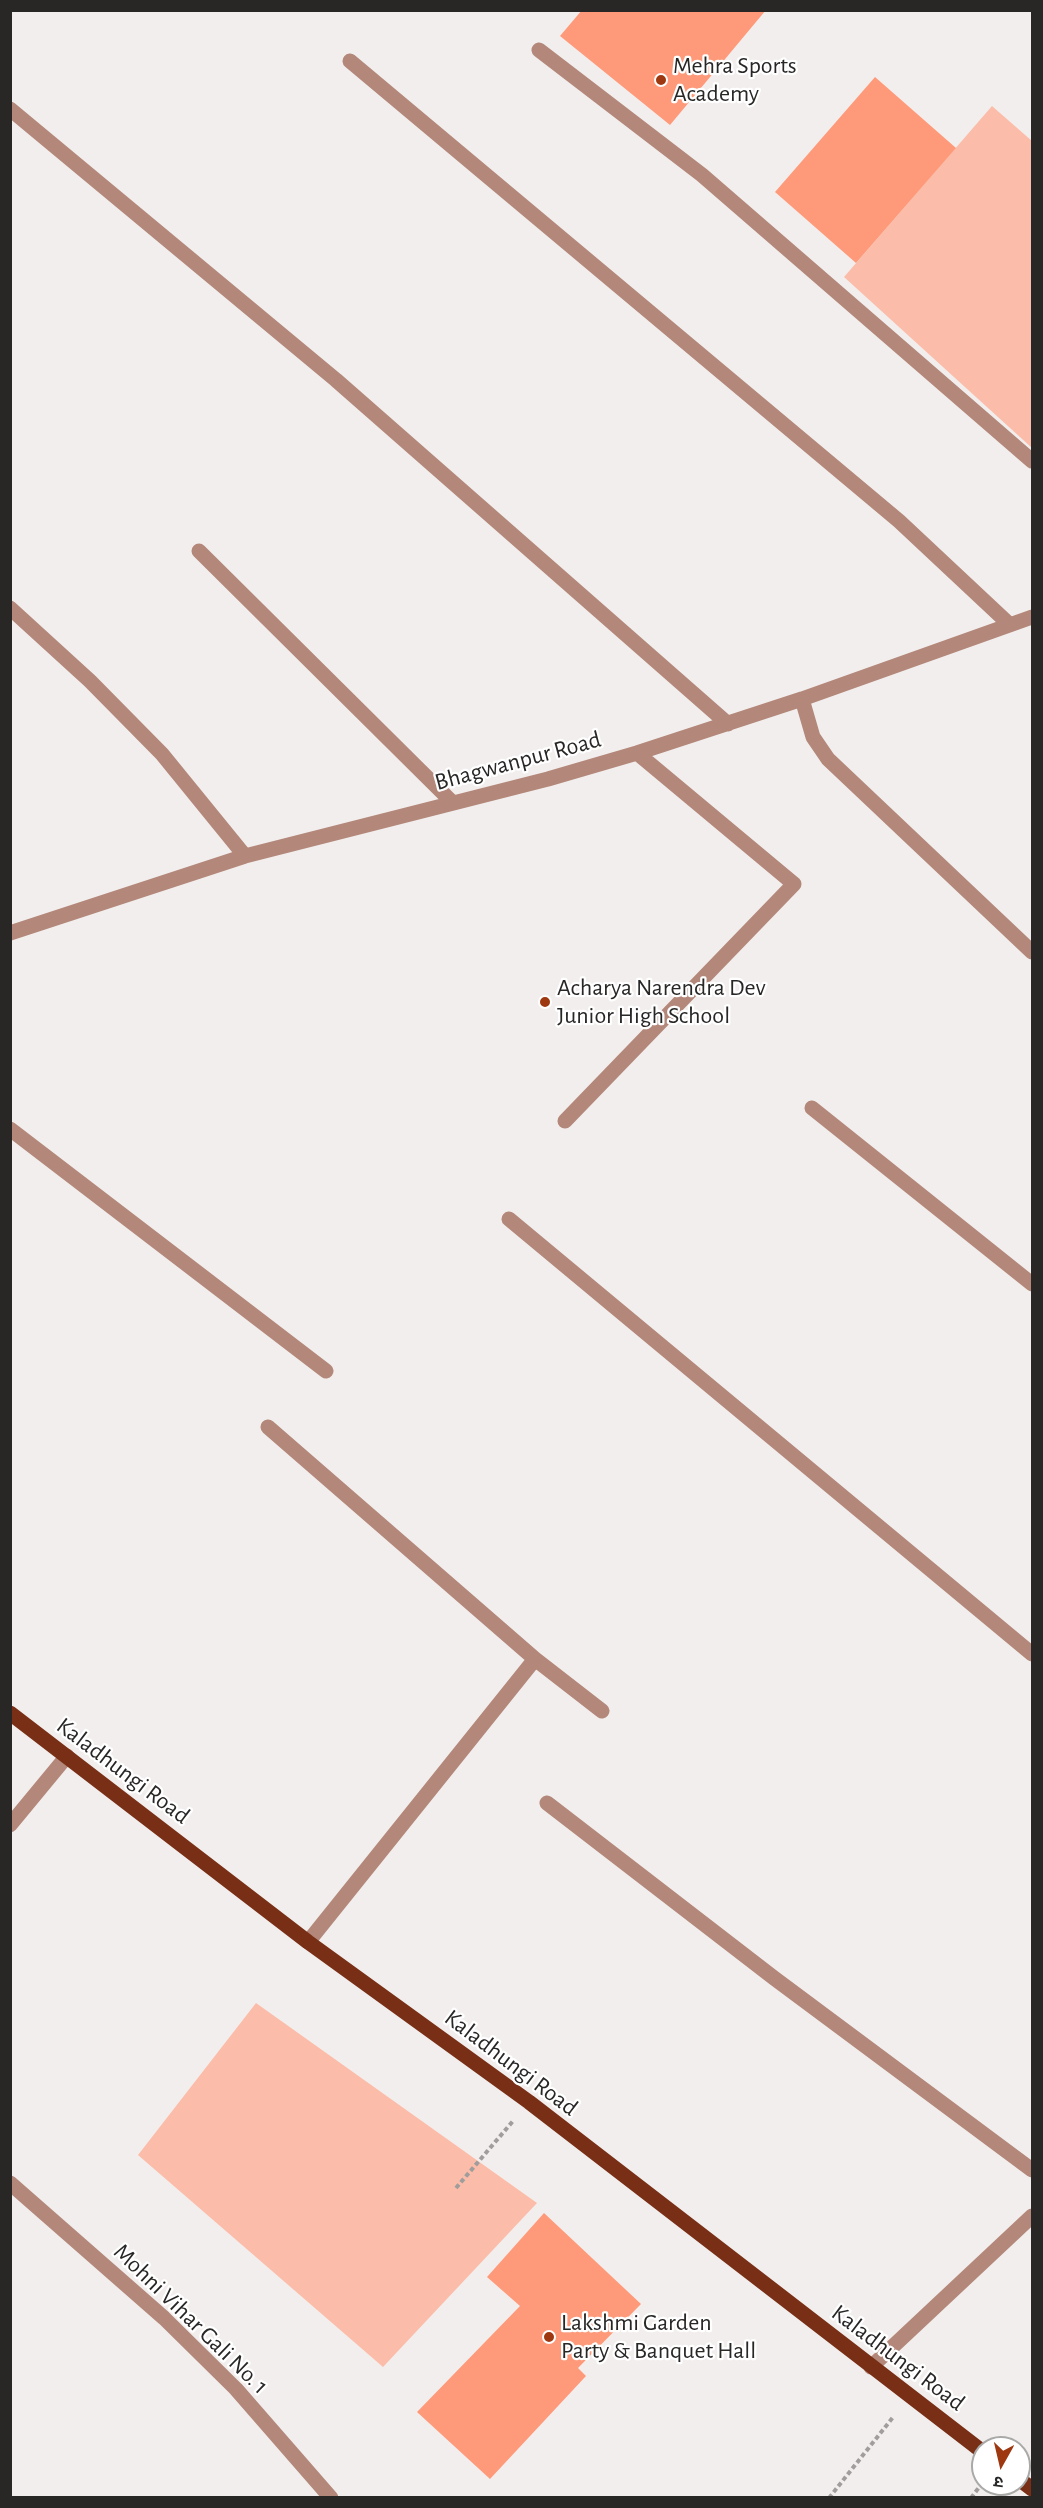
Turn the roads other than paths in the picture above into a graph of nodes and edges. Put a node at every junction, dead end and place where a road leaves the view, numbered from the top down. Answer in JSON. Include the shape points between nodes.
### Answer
{"nodes":[{"id":1,"x":539,"y":50,"type":"dead end"},
{"id":2,"x":350,"y":61,"type":"dead end"},
{"id":3,"x":10,"y":109,"type":"edge"},
{"id":4,"x":1032,"y":461,"type":"edge"},
{"id":5,"x":199,"y":550,"type":"dead end"},
{"id":6,"x":10,"y":608,"type":"edge"},
{"id":7,"x":1032,"y":617,"type":"edge"},
{"id":8,"x":1009,"y":624,"type":"junction"},
{"id":9,"x":802,"y":699,"type":"junction"},
{"id":10,"x":728,"y":724,"type":"junction"},
{"id":11,"x":638,"y":753,"type":"junction"},
{"id":12,"x":452,"y":802,"type":"junction"},
{"id":13,"x":244,"y":856,"type":"junction"},
{"id":14,"x":10,"y":933,"type":"edge"},
{"id":15,"x":1032,"y":952,"type":"edge"},
{"id":16,"x":812,"y":1108,"type":"dead end"},
{"id":17,"x":565,"y":1121,"type":"dead end"},
{"id":18,"x":10,"y":1128,"type":"edge"},
{"id":19,"x":509,"y":1219,"type":"dead end"},
{"id":20,"x":1032,"y":1284,"type":"edge"},
{"id":21,"x":326,"y":1371,"type":"dead end"},
{"id":22,"x":268,"y":1427,"type":"dead end"},
{"id":23,"x":1032,"y":1654,"type":"edge"},
{"id":24,"x":536,"y":1659,"type":"junction"},
{"id":25,"x":602,"y":1711,"type":"dead end"},
{"id":26,"x":10,"y":1713,"type":"edge"},
{"id":27,"x":67,"y":1756,"type":"junction"},
{"id":28,"x":547,"y":1803,"type":"dead end"},
{"id":29,"x":10,"y":1825,"type":"edge"},
{"id":30,"x":308,"y":1942,"type":"junction"},
{"id":31,"x":1032,"y":2170,"type":"edge"},
{"id":32,"x":10,"y":2182,"type":"edge"},
{"id":33,"x":1032,"y":2216,"type":"edge"},
{"id":34,"x":871,"y":2367,"type":"junction"},
{"id":35,"x":971,"y":2443,"type":"edge"},
{"id":36,"x":331,"y":2498,"type":"edge"}],
"edges":[{"from":1,"to":4,"type":"street","via":[[702,175]]},
{"from":2,"to":8,"type":"street","via":[[899,521]]},
{"from":3,"to":10,"type":"street","via":[[336,380]]},
{"from":5,"to":12,"type":"street"},
{"from":6,"to":13,"type":"street","via":[[162,754]]},
{"from":7,"to":8,"type":"street","name":"Bhagwanpur Road"},
{"from":8,"to":9,"type":"street","name":"Bhagwanpur Road"},
{"from":9,"to":10,"type":"street","name":"Bhagwanpur Road"},
{"from":9,"to":15,"type":"street","via":[[813,737],[828,759]]},
{"from":10,"to":11,"type":"street","name":"Bhagwanpur Road"},
{"from":11,"to":12,"type":"street","name":"Bhagwanpur Road"},
{"from":11,"to":17,"type":"street","via":[[794,884]]},
{"from":12,"to":13,"type":"street","name":"Bhagwanpur Road"},
{"from":13,"to":14,"type":"street","name":"Bhagwanpur Road"},
{"from":16,"to":20,"type":"street"},
{"from":18,"to":21,"type":"street"},
{"from":19,"to":23,"type":"street"},
{"from":22,"to":24,"type":"street"},
{"from":24,"to":25,"type":"street"},
{"from":24,"to":30,"type":"street"},
{"from":26,"to":27,"type":"main road","name":"Kaladhungi Road"},
{"from":27,"to":29,"type":"street"},
{"from":27,"to":30,"type":"main road","name":"Kaladhungi Road"},
{"from":28,"to":31,"type":"street"},
{"from":30,"to":34,"type":"main road","name":"Kaladhungi Road","via":[[529,2102]]},
{"from":32,"to":36,"type":"street","name":"Mohni Vihar Gali No. 1","via":[[164,2318],[236,2389]]},
{"from":33,"to":34,"type":"street"},
{"from":34,"to":35,"type":"main road","name":"Kaladhungi Road"}]}
